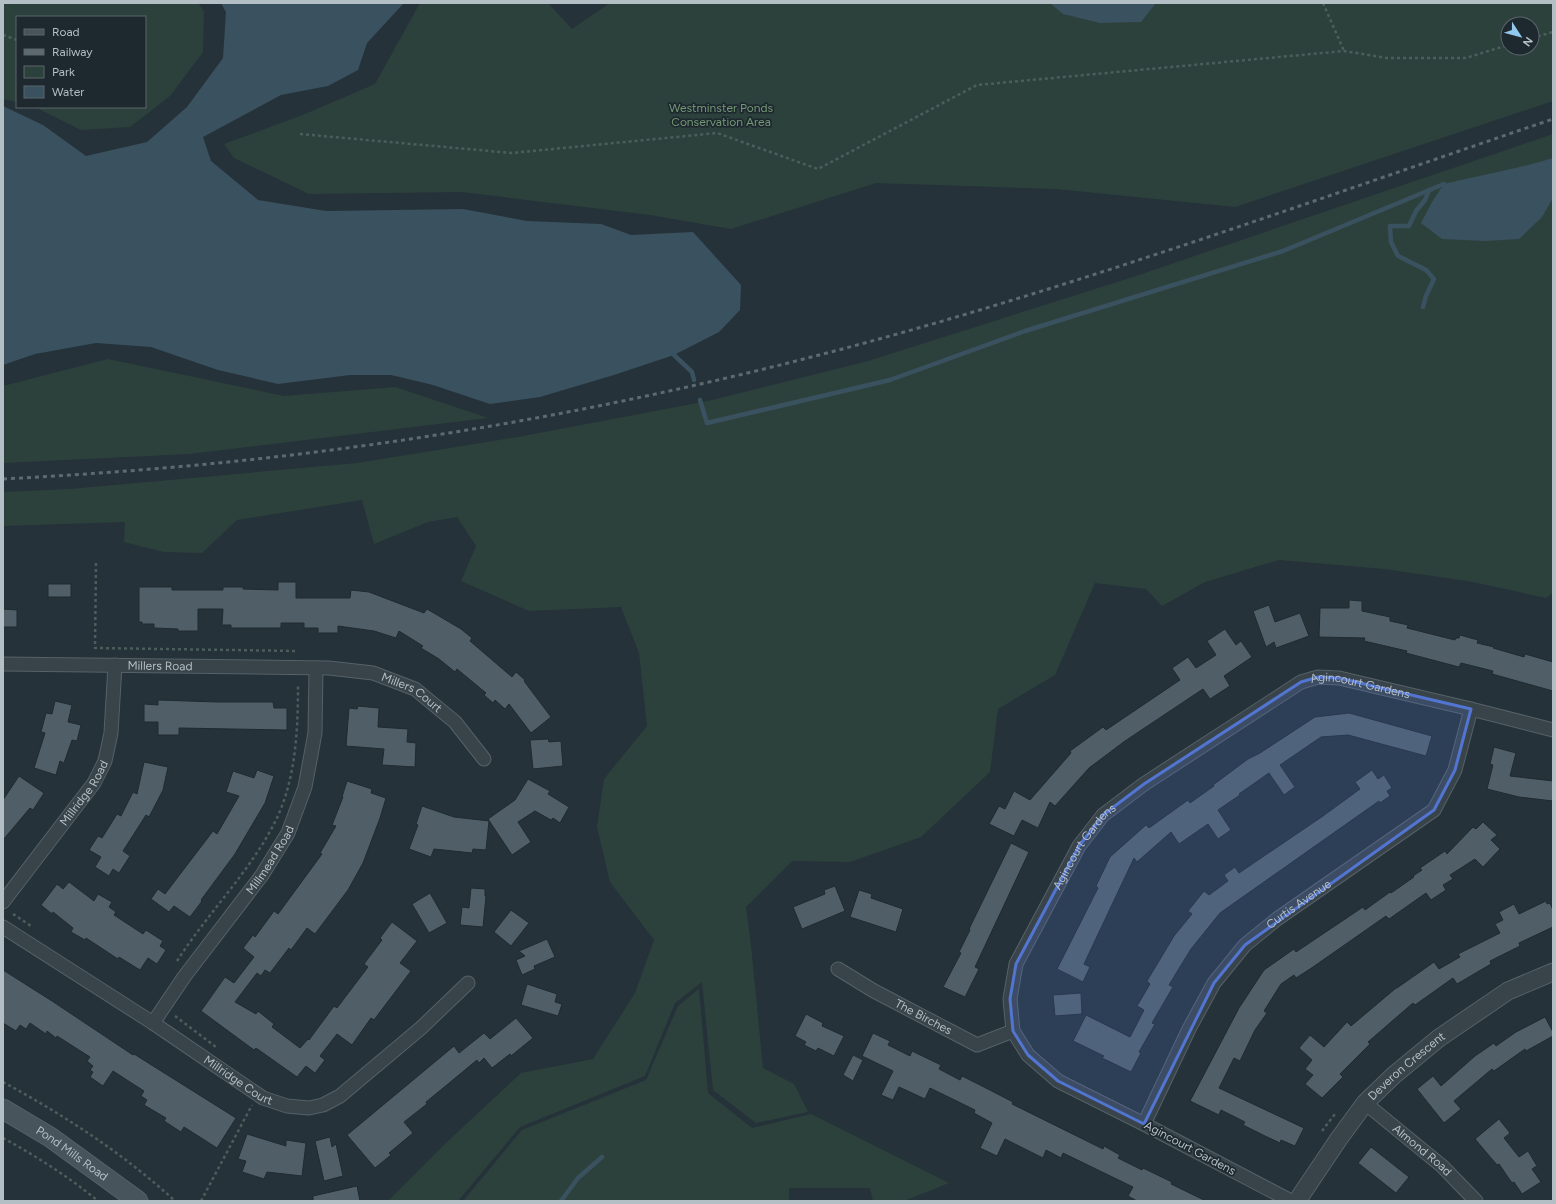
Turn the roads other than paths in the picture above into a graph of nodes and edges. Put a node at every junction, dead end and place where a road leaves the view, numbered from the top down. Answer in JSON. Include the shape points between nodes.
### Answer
{"nodes":[{"id":1,"x":3,"y":664,"type":"edge"},
{"id":2,"x":115,"y":666,"type":"junction"},
{"id":3,"x":316,"y":668,"type":"junction"},
{"id":4,"x":1471,"y":709,"type":"junction"},
{"id":5,"x":1553,"y":730,"type":"edge"},
{"id":6,"x":484,"y":759,"type":"dead end"},
{"id":7,"x":3,"y":902,"type":"edge"},
{"id":8,"x":3,"y":926,"type":"edge"},
{"id":9,"x":838,"y":969,"type":"dead end"},
{"id":10,"x":1553,"y":972,"type":"edge"},
{"id":11,"x":468,"y":983,"type":"dead end"},
{"id":12,"x":153,"y":1023,"type":"junction"},
{"id":13,"x":1013,"y":1031,"type":"junction"},
{"id":14,"x":1365,"y":1103,"type":"junction"},
{"id":15,"x":3,"y":1109,"type":"edge"},
{"id":16,"x":1144,"y":1124,"type":"junction"},
{"id":17,"x":138,"y":1201,"type":"edge"},
{"id":18,"x":1290,"y":1201,"type":"edge"},
{"id":19,"x":1297,"y":1201,"type":"edge"},
{"id":20,"x":1476,"y":1201,"type":"edge"}],
"edges":[{"from":1,"to":2,"type":"street","name":"Millers Road"},
{"from":2,"to":3,"type":"street","name":"Millers Road"},
{"from":2,"to":7,"type":"street","name":"Millridge Road","via":[[111,733],[105,761],[94,783]]},
{"from":3,"to":6,"type":"street","name":"Millers Court","via":[[373,673],[415,689],[455,722]]},
{"from":3,"to":12,"type":"street","name":"Millmead Road","via":[[313,741],[305,787],[288,833],[262,875],[184,977]]},
{"from":4,"to":5,"type":"street","name":"Agincourt Gardens"},
{"from":4,"to":13,"type":"street","name":"Agincourt Gardens","via":[[1340,678],[1318,676],[1301,682],[1144,784],[1104,815],[1079,846],[1016,964],[1010,999]]},
{"from":4,"to":16,"type":"street","name":"Curtis Avenue","via":[[1455,770],[1434,810],[1245,945],[1214,983]]},
{"from":8,"to":12,"type":"street","name":"Millridge Court"},
{"from":9,"to":13,"type":"street","name":"The Birches","via":[[874,991],[977,1044]]},
{"from":10,"to":14,"type":"street","name":"Deveron Crescent","via":[[1508,991],[1439,1038]]},
{"from":11,"to":12,"type":"street","name":"Millridge Court","via":[[409,1038],[340,1096],[323,1105],[309,1108],[287,1106],[263,1098]]},
{"from":13,"to":16,"type":"street","name":"Agincourt Gardens","via":[[1028,1055],[1058,1082]]},
{"from":14,"to":19,"type":"street","name":"Deveron Crescent"},
{"from":14,"to":20,"type":"street","name":"Almond Road","via":[[1442,1166]]},
{"from":15,"to":17,"type":"main road","name":"Pond Mills Road","via":[[50,1137]]},
{"from":16,"to":18,"type":"street","name":"Agincourt Gardens"}]}
